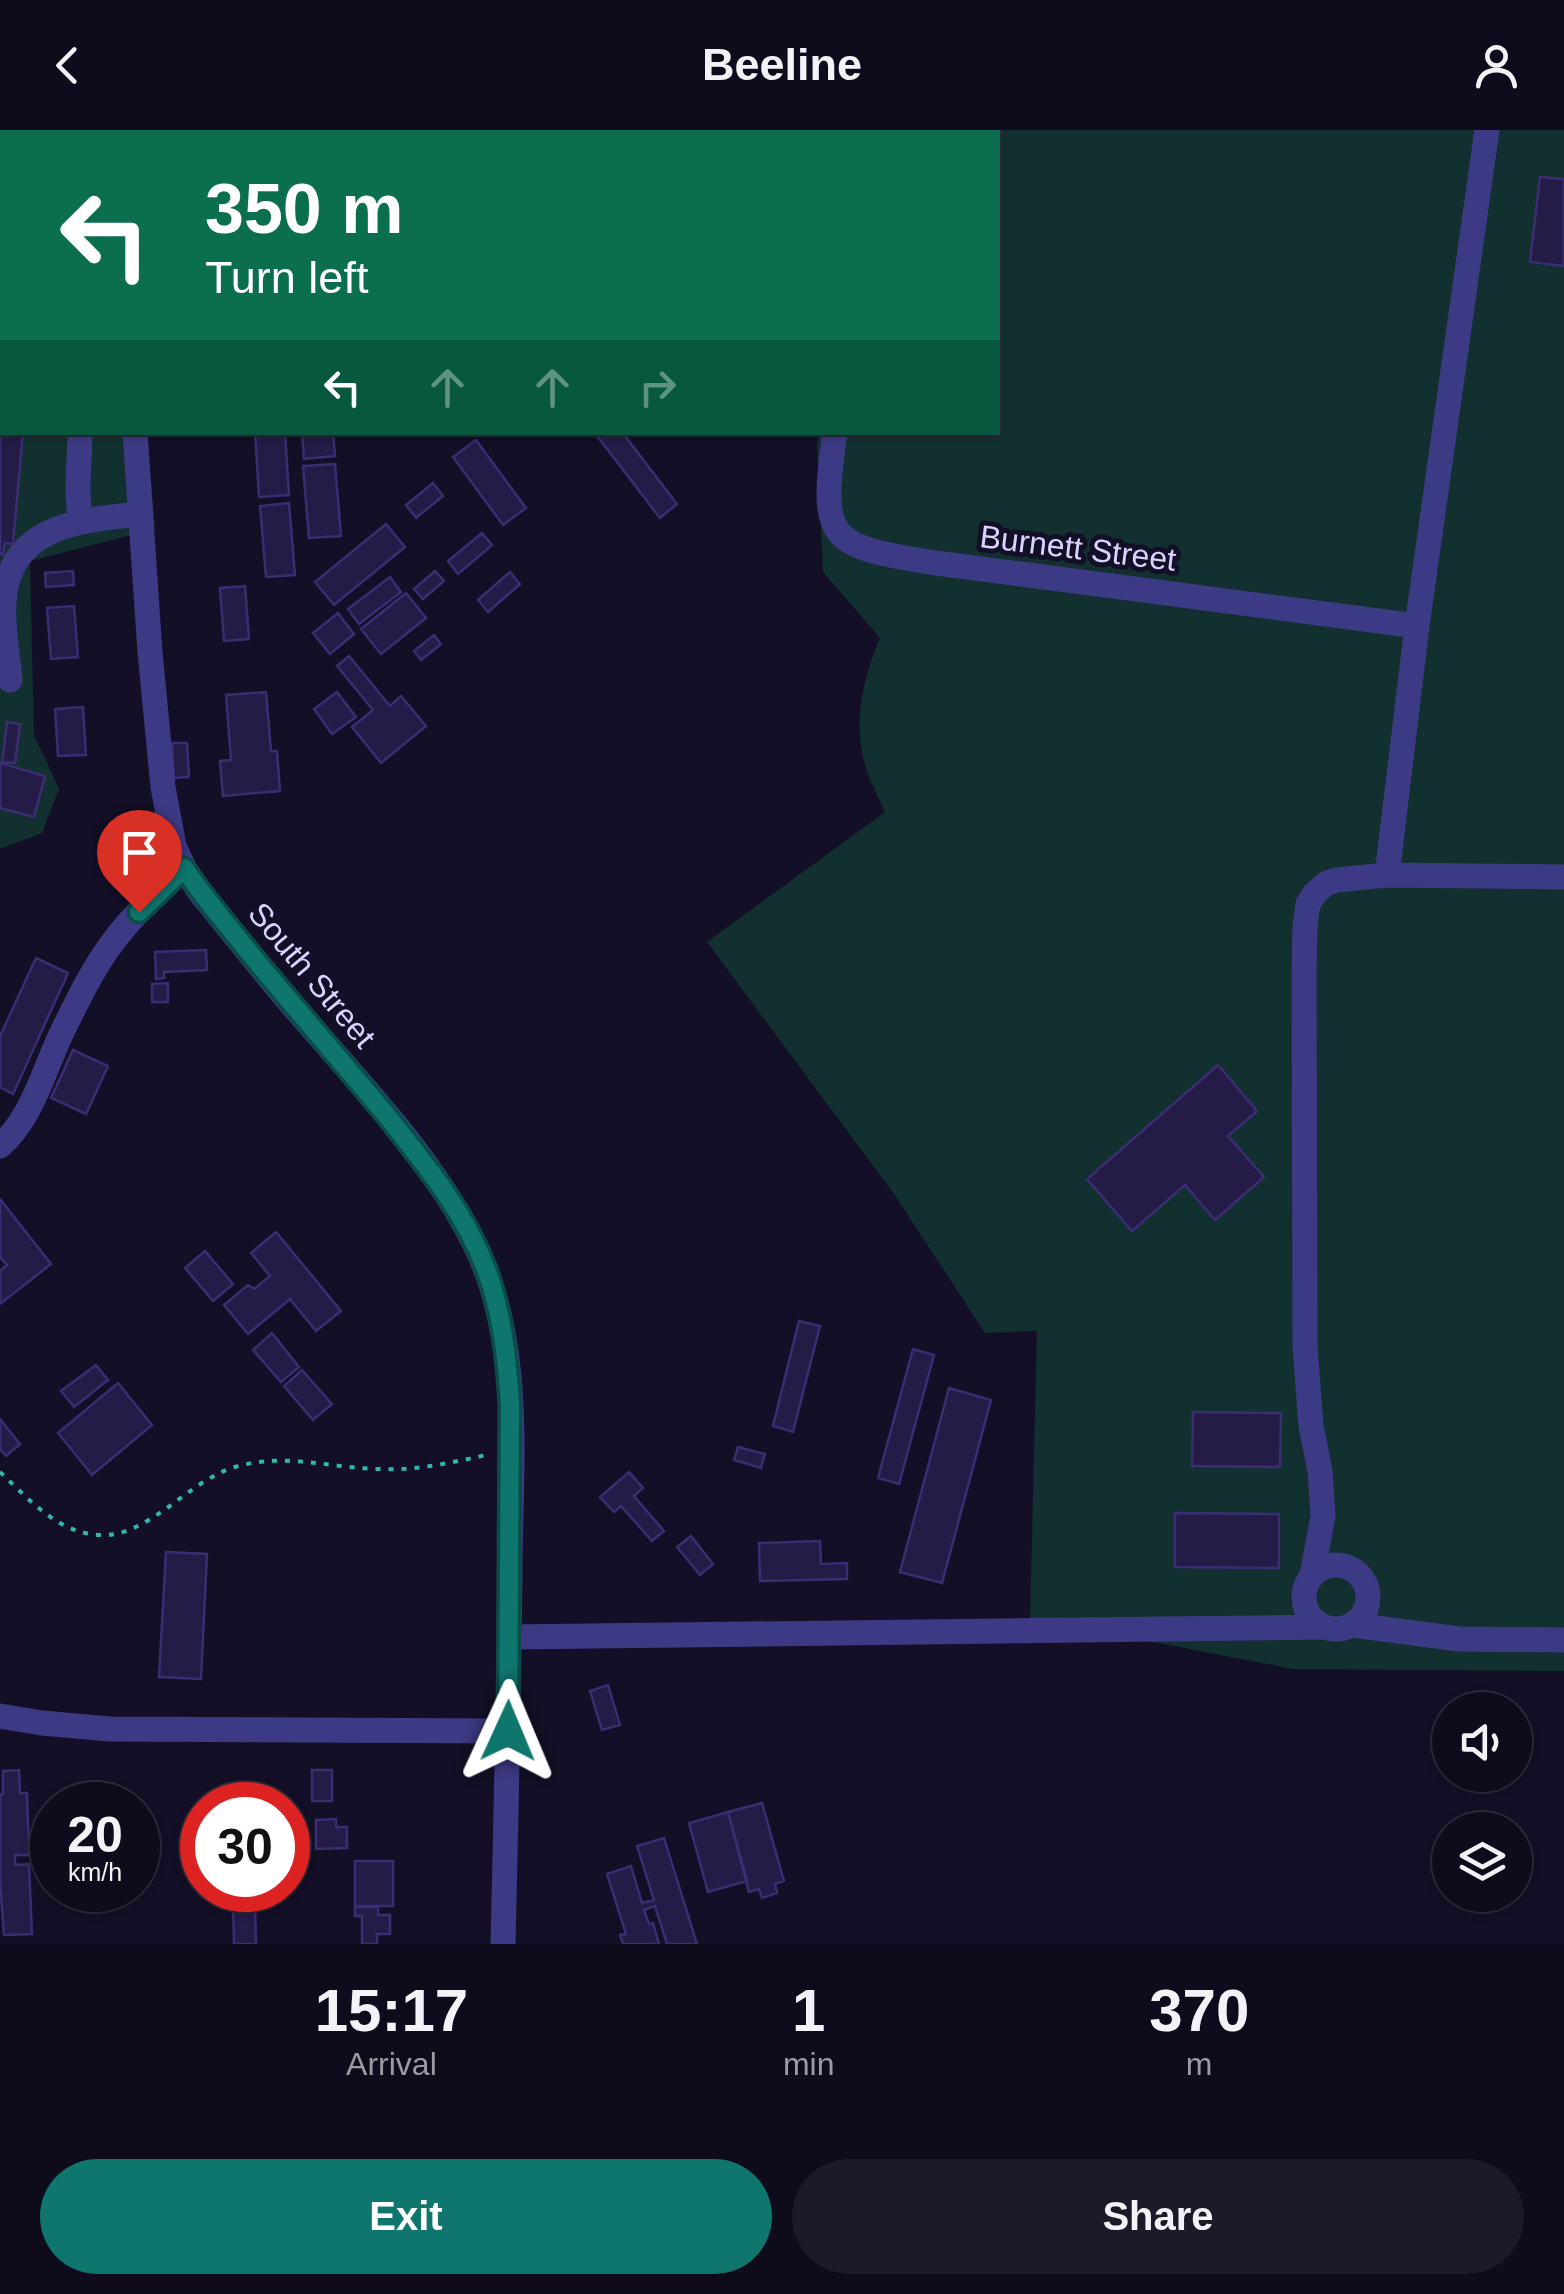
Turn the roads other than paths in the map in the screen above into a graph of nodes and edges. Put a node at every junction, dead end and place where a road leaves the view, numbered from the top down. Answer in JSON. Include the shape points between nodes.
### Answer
{"nodes":[{"id":1,"x":1487,"y":130,"type":"edge"},
{"id":2,"x":80,"y":435,"type":"edge"},
{"id":3,"x":134,"y":435,"type":"edge"},
{"id":4,"x":835,"y":435,"type":"edge"},
{"id":5,"x":140,"y":514,"type":"junction"},
{"id":6,"x":82,"y":521,"type":"junction"},
{"id":7,"x":1418,"y":626,"type":"junction"},
{"id":8,"x":10,"y":680,"type":"dead end"},
{"id":9,"x":184,"y":868,"type":"junction"},
{"id":10,"x":1388,"y":875,"type":"junction"},
{"id":11,"x":1564,"y":877,"type":"edge"},
{"id":12,"x":0,"y":1146,"type":"edge"},
{"id":13,"x":1324,"y":1516,"type":"junction"},
{"id":14,"x":1348,"y":1567,"type":"junction"},
{"id":15,"x":1308,"y":1585,"type":"junction"},
{"id":16,"x":1368,"y":1590,"type":"junction"},
{"id":17,"x":1353,"y":1624,"type":"junction"},
{"id":18,"x":1324,"y":1627,"type":"junction"},
{"id":19,"x":1256,"y":1629,"type":"junction"},
{"id":20,"x":1414,"y":1632,"type":"junction"},
{"id":21,"x":510,"y":1637,"type":"junction"},
{"id":22,"x":1564,"y":1640,"type":"edge"},
{"id":23,"x":0,"y":1716,"type":"edge"},
{"id":24,"x":508,"y":1731,"type":"junction"},
{"id":25,"x":504,"y":1944,"type":"edge"}],
"edges":[{"from":1,"to":7,"type":"street"},
{"from":2,"to":6,"type":"street"},
{"from":3,"to":5,"type":"street","name":"South Street"},
{"from":4,"to":7,"type":"street","name":"Burnett Street","via":[[829,512],[840,535],[857,547]]},
{"from":5,"to":6,"type":"street"},
{"from":5,"to":9,"type":"street","name":"South Street","via":[[162,786]]},
{"from":6,"to":8,"type":"street","via":[[38,539],[9,576],[4,604]]},
{"from":7,"to":10,"type":"street"},
{"from":9,"to":12,"type":"street","via":[[115,939],[22,1120]]},
{"from":9,"to":21,"type":"street","name":"South Street","via":[[437,1178],[486,1270],[506,1354]]},
{"from":10,"to":11,"type":"street"},
{"from":10,"to":13,"type":"street","via":[[1327,883],[1308,904],[1304,926],[1305,1346]]},
{"from":13,"to":14,"type":"street"},
{"from":13,"to":15,"type":"street"},
{"from":14,"to":15,"type":"street","via":[[1329,1565]]},
{"from":14,"to":16,"type":"street"},
{"from":15,"to":18,"type":"street","via":[[1308,1614]]},
{"from":15,"to":19,"type":"street"},
{"from":16,"to":17,"type":"street","via":[[1366,1610]]},
{"from":16,"to":20,"type":"street"},
{"from":17,"to":18,"type":"street"},
{"from":17,"to":20,"type":"street"},
{"from":18,"to":19,"type":"street"},
{"from":19,"to":21,"type":"street"},
{"from":20,"to":22,"type":"street","via":[[1460,1640]]},
{"from":21,"to":24,"type":"street","name":"South Street"},
{"from":23,"to":24,"type":"street","via":[[174,1730]]},
{"from":24,"to":25,"type":"street","name":"South Street"}]}
